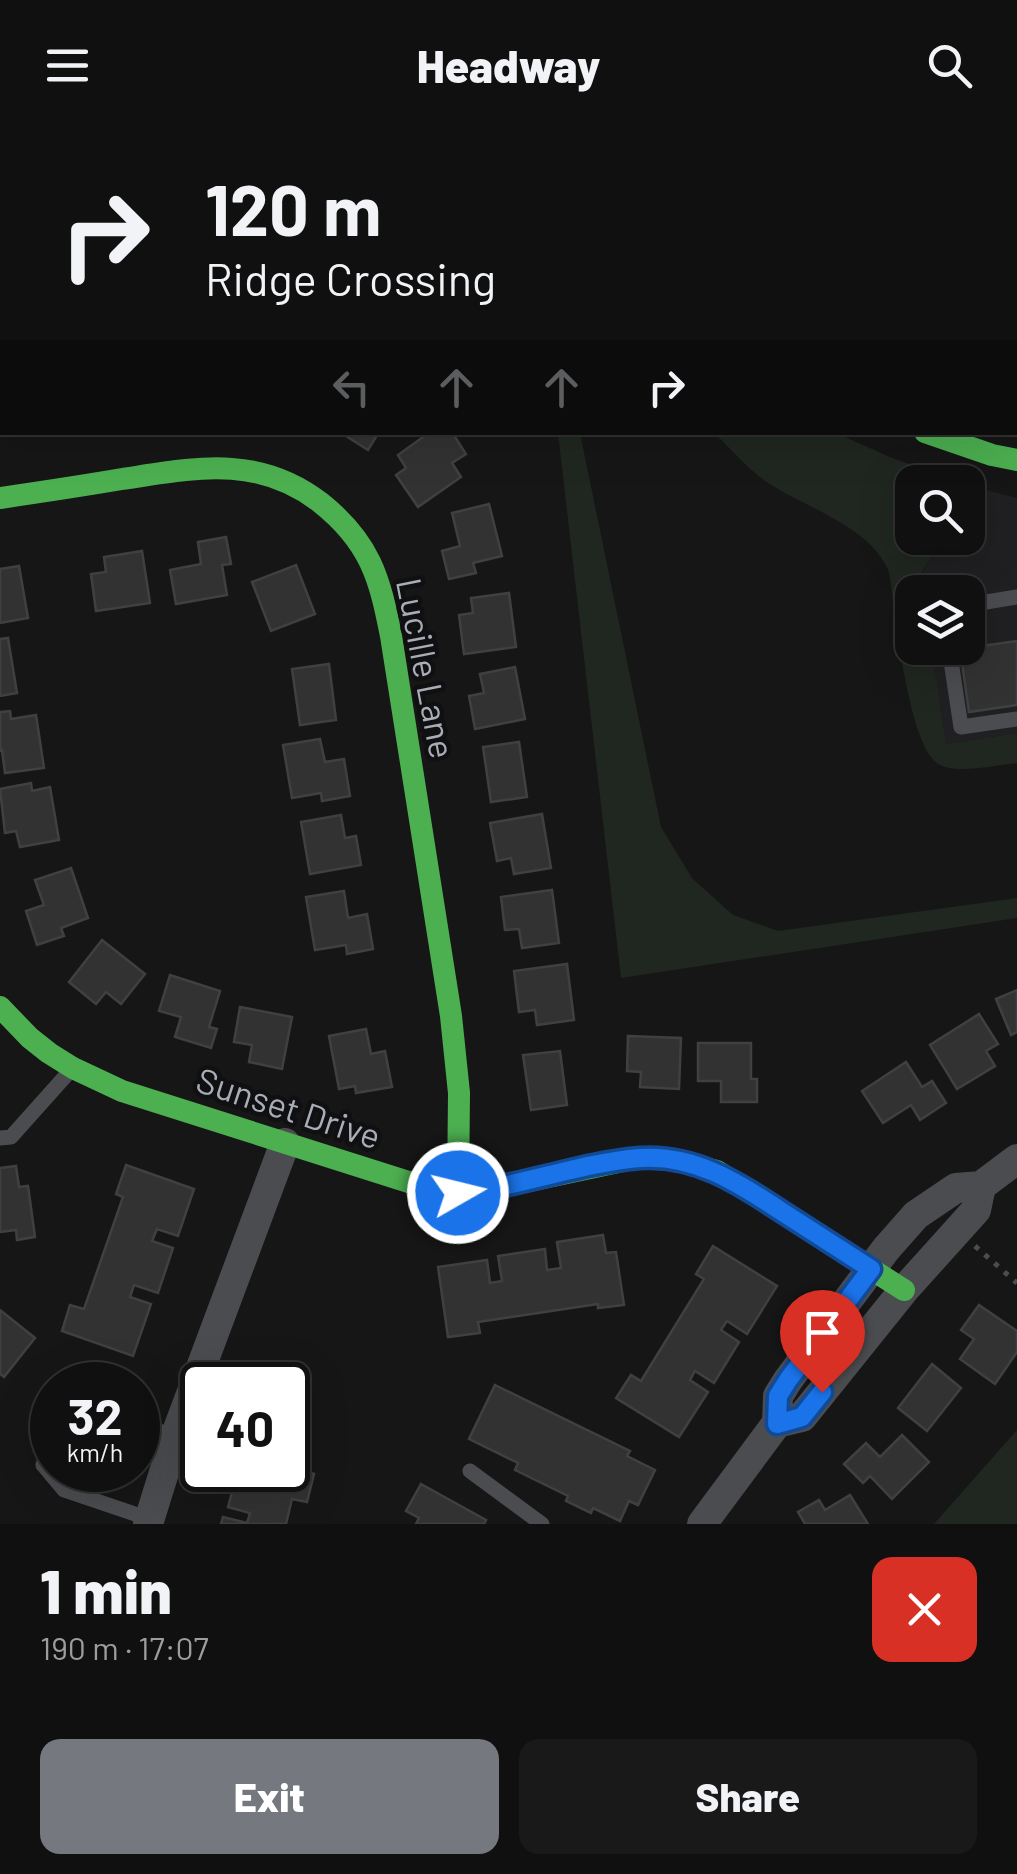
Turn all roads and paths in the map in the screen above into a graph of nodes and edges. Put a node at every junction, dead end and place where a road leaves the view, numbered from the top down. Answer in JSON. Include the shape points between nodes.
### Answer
{"nodes":[{"id":1,"x":934,"y":435,"type":"edge"},
{"id":2,"x":1017,"y":460,"type":"edge"},
{"id":3,"x":0,"y":498,"type":"edge"},
{"id":4,"x":1017,"y":597,"type":"edge"},
{"id":5,"x":985,"y":603,"type":"edge"},
{"id":6,"x":951,"y":665,"type":"edge"},
{"id":7,"x":1017,"y":718,"type":"edge"},
{"id":8,"x":0,"y":1007,"type":"edge"},
{"id":9,"x":73,"y":1068,"type":"junction"},
{"id":10,"x":0,"y":1138,"type":"edge"},
{"id":11,"x":286,"y":1143,"type":"junction"},
{"id":12,"x":1017,"y":1159,"type":"edge"},
{"id":13,"x":980,"y":1186,"type":"junction"},
{"id":14,"x":458,"y":1193,"type":"junction"},
{"id":15,"x":965,"y":1238,"type":"dead end"},
{"id":16,"x":871,"y":1269,"type":"junction"},
{"id":17,"x":1017,"y":1282,"type":"edge"},
{"id":18,"x":904,"y":1290,"type":"junction"},
{"id":19,"x":777,"y":1424,"type":"junction"},
{"id":20,"x":160,"y":1432,"type":"edge"},
{"id":21,"x":174,"y":1437,"type":"junction"},
{"id":22,"x":470,"y":1471,"type":"dead end"},
{"id":23,"x":69,"y":1492,"type":"edge"},
{"id":24,"x":149,"y":1521,"type":"edge"},
{"id":25,"x":542,"y":1524,"type":"edge"},
{"id":26,"x":702,"y":1524,"type":"edge"}],
"edges":[{"from":1,"to":2,"type":"street"},
{"from":3,"to":14,"type":"street","name":"Lucille Lane","via":[[175,472],[248,469],[322,502],[364,551],[392,636],[450,1016],[459,1093]]},
{"from":4,"to":5,"type":"lane"},
{"from":6,"to":7,"type":"lane","via":[[961,726]]},
{"from":8,"to":9,"type":"street","name":"Sunset Drive"},
{"from":9,"to":10,"type":"lane","via":[[10,1137]]},
{"from":9,"to":11,"type":"street","name":"Sunset Drive","via":[[122,1091]]},
{"from":11,"to":14,"type":"street","name":"Sunset Drive"},
{"from":11,"to":21,"type":"street"},
{"from":12,"to":13,"type":"street"},
{"from":13,"to":16,"type":"street","via":[[956,1188],[916,1215]]},
{"from":13,"to":18,"type":"street","via":[[976,1210]]},
{"from":14,"to":16,"type":"street","name":"Sunset Drive","via":[[624,1160],[677,1160],[735,1181]]},
{"from":15,"to":17,"type":"path"},
{"from":16,"to":18,"type":"street","name":"Sunset Drive"},
{"from":16,"to":19,"type":"street","via":[[778,1396]]},
{"from":18,"to":19,"type":"street","via":[[802,1417]]},
{"from":19,"to":26,"type":"street"},
{"from":20,"to":21,"type":"lane"},
{"from":21,"to":24,"type":"street"},
{"from":22,"to":25,"type":"lane"},
{"from":23,"to":24,"type":"lane"}]}
